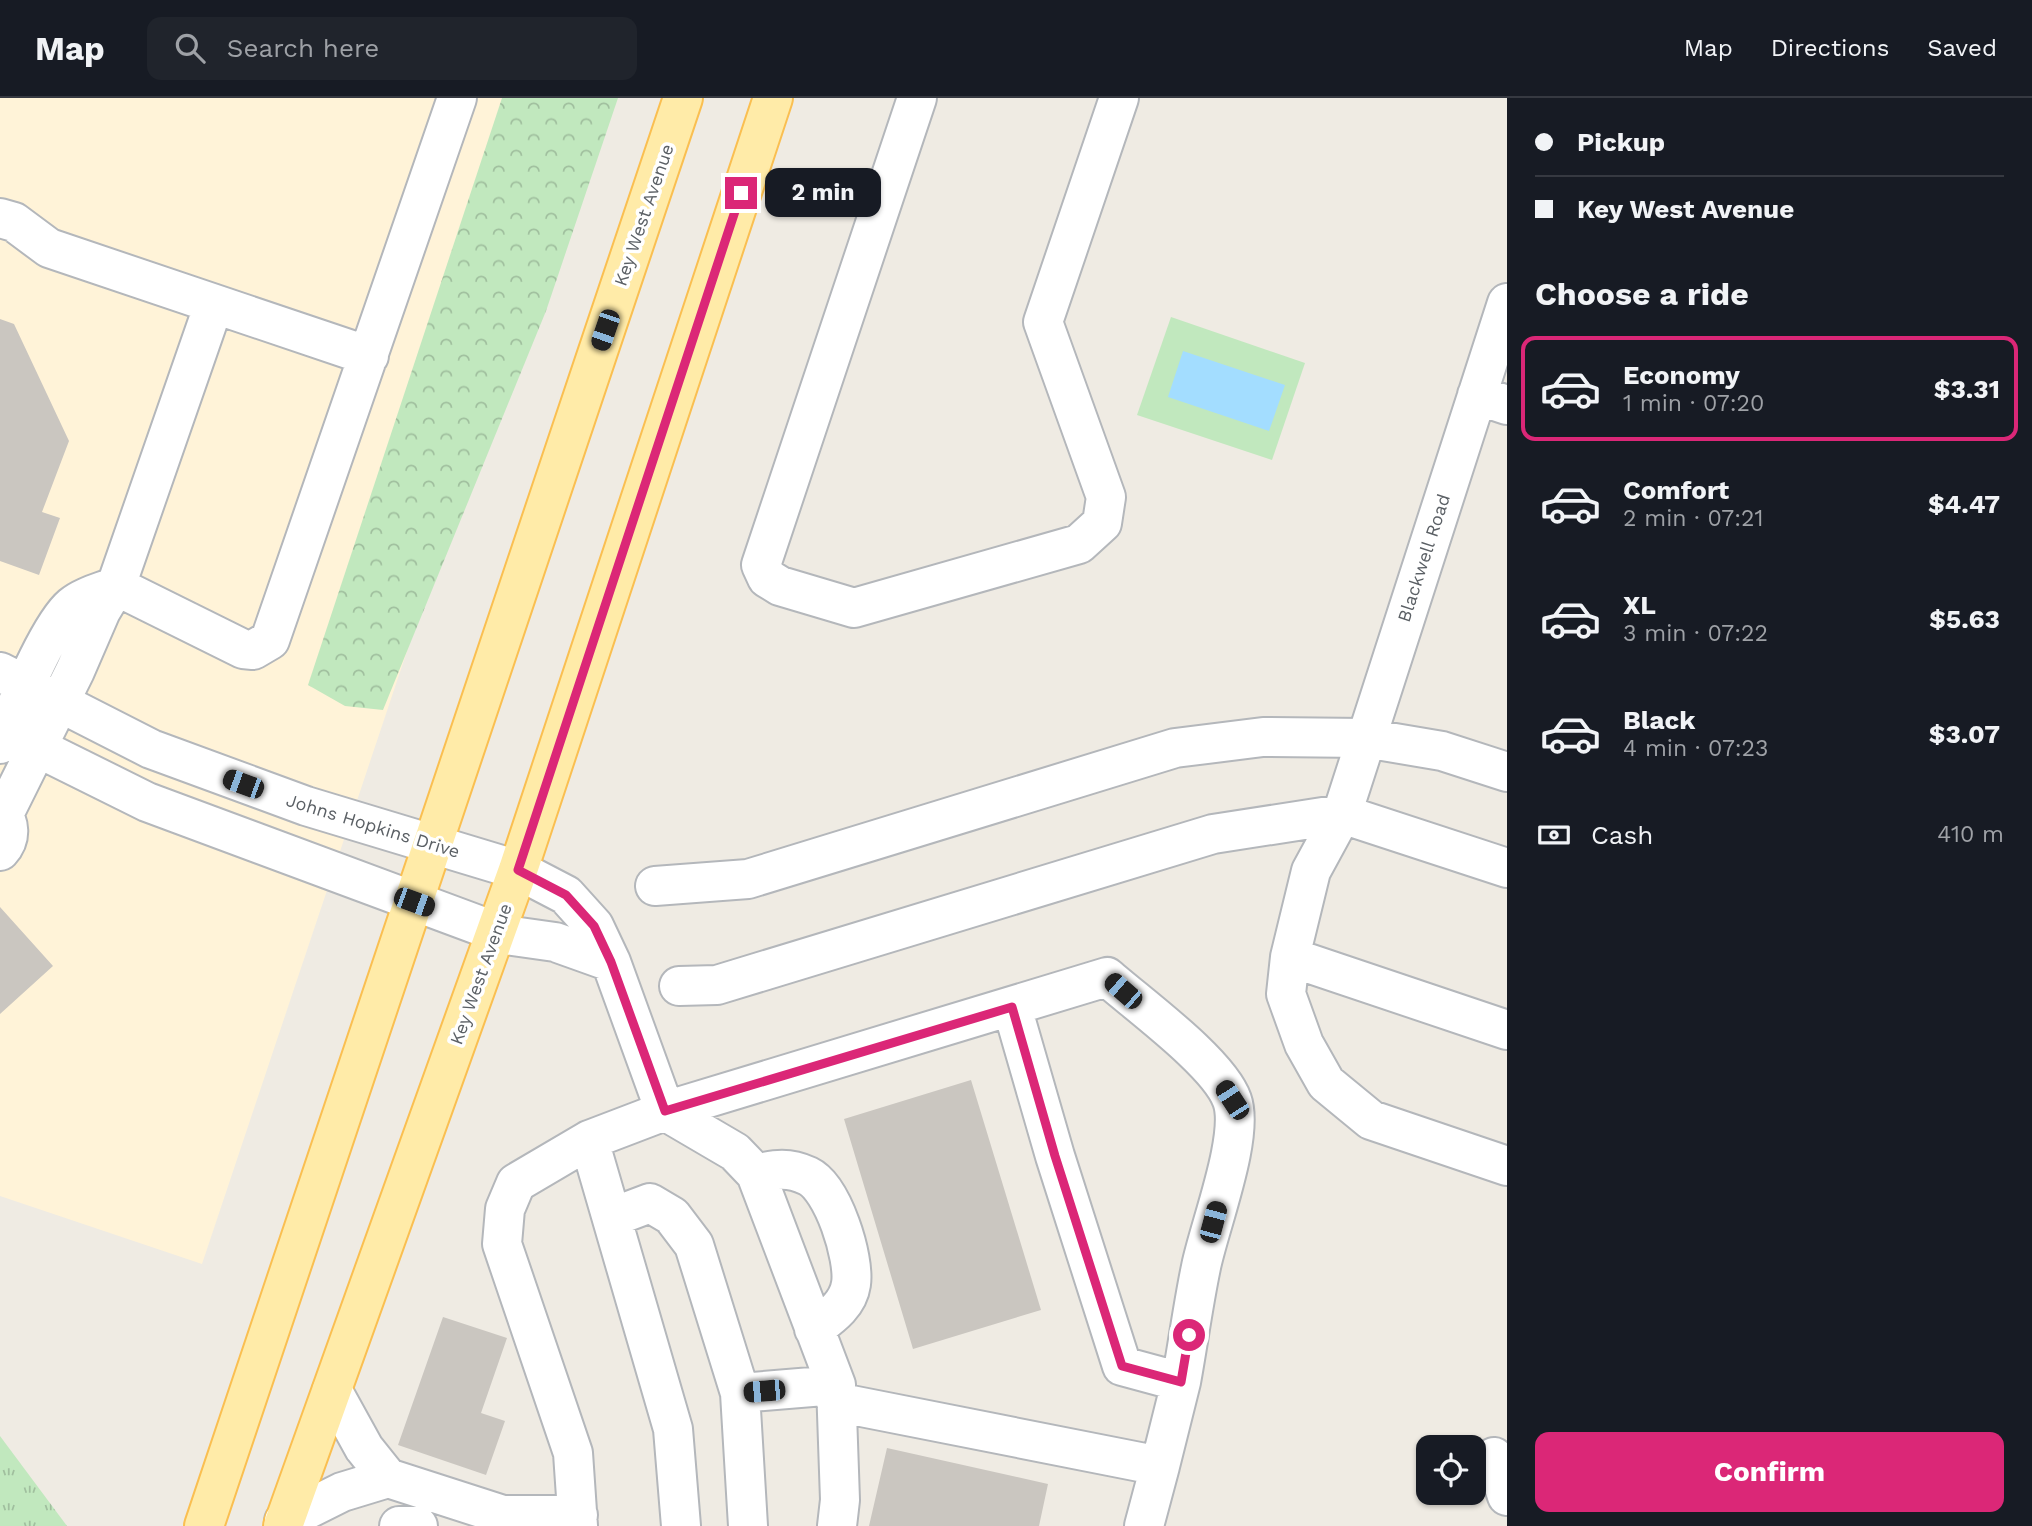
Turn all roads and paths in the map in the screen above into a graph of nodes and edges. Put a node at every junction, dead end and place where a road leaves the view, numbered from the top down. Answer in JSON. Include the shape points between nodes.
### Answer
{"nodes":[{"id":1,"x":457,"y":98,"type":"edge"},
{"id":2,"x":683,"y":98,"type":"edge"},
{"id":3,"x":774,"y":98,"type":"edge"},
{"id":4,"x":917,"y":98,"type":"edge"},
{"id":5,"x":1119,"y":98,"type":"edge"},
{"id":6,"x":16,"y":226,"type":"edge"},
{"id":7,"x":1507,"y":303,"type":"edge"},
{"id":8,"x":214,"y":304,"type":"junction"},
{"id":9,"x":369,"y":356,"type":"junction"},
{"id":10,"x":1492,"y":400,"type":"edge"},
{"id":11,"x":116,"y":586,"type":"junction"},
{"id":12,"x":13,"y":679,"type":"edge"},
{"id":13,"x":59,"y":703,"type":"junction"},
{"id":14,"x":10,"y":738,"type":"edge"},
{"id":15,"x":1365,"y":738,"type":"junction"},
{"id":16,"x":1507,"y":772,"type":"edge"},
{"id":17,"x":2,"y":811,"type":"edge"},
{"id":18,"x":1342,"y":814,"type":"junction"},
{"id":19,"x":432,"y":845,"type":"junction"},
{"id":20,"x":0,"y":852,"type":"edge"},
{"id":21,"x":1507,"y":868,"type":"edge"},
{"id":22,"x":518,"y":870,"type":"junction"},
{"id":23,"x":655,"y":887,"type":"dead end"},
{"id":24,"x":414,"y":902,"type":"junction"},
{"id":25,"x":496,"y":932,"type":"junction"},
{"id":26,"x":1290,"y":957,"type":"junction"},
{"id":27,"x":611,"y":962,"type":"junction"},
{"id":28,"x":679,"y":986,"type":"dead end"},
{"id":29,"x":1012,"y":1007,"type":"junction"},
{"id":30,"x":1507,"y":1030,"type":"edge"},
{"id":31,"x":665,"y":1111,"type":"junction"},
{"id":32,"x":589,"y":1140,"type":"junction"},
{"id":33,"x":1507,"y":1166,"type":"edge"},
{"id":34,"x":755,"y":1174,"type":"junction"},
{"id":35,"x":613,"y":1217,"type":"junction"},
{"id":36,"x":814,"y":1329,"type":"junction"},
{"id":37,"x":1181,"y":1382,"type":"junction"},
{"id":38,"x":332,"y":1390,"type":"junction"},
{"id":39,"x":740,"y":1393,"type":"junction"},
{"id":40,"x":836,"y":1393,"type":"junction"},
{"id":41,"x":1160,"y":1466,"type":"junction"},
{"id":42,"x":387,"y":1478,"type":"junction"},
{"id":43,"x":578,"y":1520,"type":"edge"},
{"id":44,"x":283,"y":1524,"type":"edge"},
{"id":45,"x":204,"y":1526,"type":"edge"},
{"id":46,"x":399,"y":1526,"type":"edge"},
{"id":47,"x":418,"y":1526,"type":"edge"},
{"id":48,"x":681,"y":1526,"type":"edge"},
{"id":49,"x":748,"y":1526,"type":"edge"},
{"id":50,"x":837,"y":1526,"type":"edge"},
{"id":51,"x":1144,"y":1526,"type":"edge"}],
"edges":[{"from":1,"to":9,"type":"street"},
{"from":2,"to":19,"type":"main road","name":"Key West Avenue"},
{"from":3,"to":22,"type":"main road","name":"Key West Avenue"},
{"from":4,"to":5,"type":"street","via":[[761,565],[767,578],[780,586],[854,608],[1079,544],[1102,523],[1106,497],[1044,322]]},
{"from":6,"to":8,"type":"street","via":[[49,248]]},
{"from":7,"to":10,"type":"street","name":"Blackwell Road"},
{"from":8,"to":9,"type":"street"},
{"from":8,"to":11,"type":"street"},
{"from":9,"to":11,"type":"street","via":[[270,640],[253,650],[243,649]]},
{"from":10,"to":15,"type":"street","name":"Blackwell Road"},
{"from":11,"to":12,"type":"street","via":[[82,599],[63,615]]},
{"from":11,"to":13,"type":"street"},
{"from":12,"to":13,"type":"street","name":"Johns Hopkins Drive"},
{"from":12,"to":14,"type":"street"},
{"from":13,"to":14,"type":"street"},
{"from":13,"to":19,"type":"street","name":"Johns Hopkins Drive","via":[[151,749],[306,806]]},
{"from":14,"to":17,"type":"street"},
{"from":14,"to":24,"type":"street","via":[[147,802]]},
{"from":15,"to":16,"type":"street","via":[[1442,751]]},
{"from":15,"to":18,"type":"street","name":"Blackwell Road"},
{"from":15,"to":23,"type":"street","via":[[1264,737],[1175,748],[748,879]]},
{"from":17,"to":20,"type":"street","via":[[9,832]]},
{"from":18,"to":21,"type":"street"},
{"from":18,"to":26,"type":"street","name":"Blackwell Road","via":[[1311,871]]},
{"from":18,"to":28,"type":"street","via":[[1213,834],[717,985]]},
{"from":19,"to":22,"type":"street","name":"Johns Hopkins Drive"},
{"from":19,"to":24,"type":"main road","name":"Key West Avenue"},
{"from":22,"to":25,"type":"main road","name":"Key West Avenue"},
{"from":22,"to":27,"type":"street","name":"Johns Hopkins Drive","via":[[566,895],[594,926]]},
{"from":24,"to":25,"type":"street"},
{"from":24,"to":45,"type":"main road","name":"Key West Avenue"},
{"from":25,"to":27,"type":"street","via":[[555,942]]},
{"from":25,"to":38,"type":"main road","name":"Key West Avenue"},
{"from":26,"to":30,"type":"street"},
{"from":26,"to":33,"type":"street","name":"Blackwell Road","via":[[1286,994],[1304,1044],[1326,1083],[1371,1120]]},
{"from":27,"to":31,"type":"street","name":"Johns Hopkins Drive"},
{"from":29,"to":31,"type":"street"},
{"from":29,"to":37,"type":"street","via":[[1122,1366]]},
{"from":29,"to":37,"type":"street","via":[[1107,977],[1213,1071],[1232,1100],[1233,1127],[1224,1178],[1201,1265]]},
{"from":31,"to":32,"type":"street"},
{"from":31,"to":34,"type":"street","via":[[735,1152]]},
{"from":32,"to":35,"type":"street"},
{"from":32,"to":43,"type":"street","via":[[516,1183],[505,1209],[502,1244],[573,1453]]},
{"from":34,"to":36,"type":"street"},
{"from":34,"to":36,"type":"street","via":[[785,1168],[811,1177],[831,1202],[850,1255],[851,1285],[840,1308]]},
{"from":35,"to":39,"type":"street","via":[[650,1203],[672,1216],[694,1245]]},
{"from":35,"to":48,"type":"street","via":[[673,1429]]},
{"from":36,"to":40,"type":"street"},
{"from":37,"to":41,"type":"street"},
{"from":38,"to":42,"type":"street","via":[[364,1448]]},
{"from":38,"to":44,"type":"main road","name":"Key West Avenue"},
{"from":39,"to":40,"type":"street"},
{"from":39,"to":49,"type":"street"},
{"from":40,"to":41,"type":"street"},
{"from":40,"to":50,"type":"street"},
{"from":41,"to":51,"type":"street"},
{"from":42,"to":43,"type":"street","via":[[503,1515]]},
{"from":42,"to":44,"type":"street","via":[[342,1492]]},
{"from":46,"to":47,"type":"street"}]}
